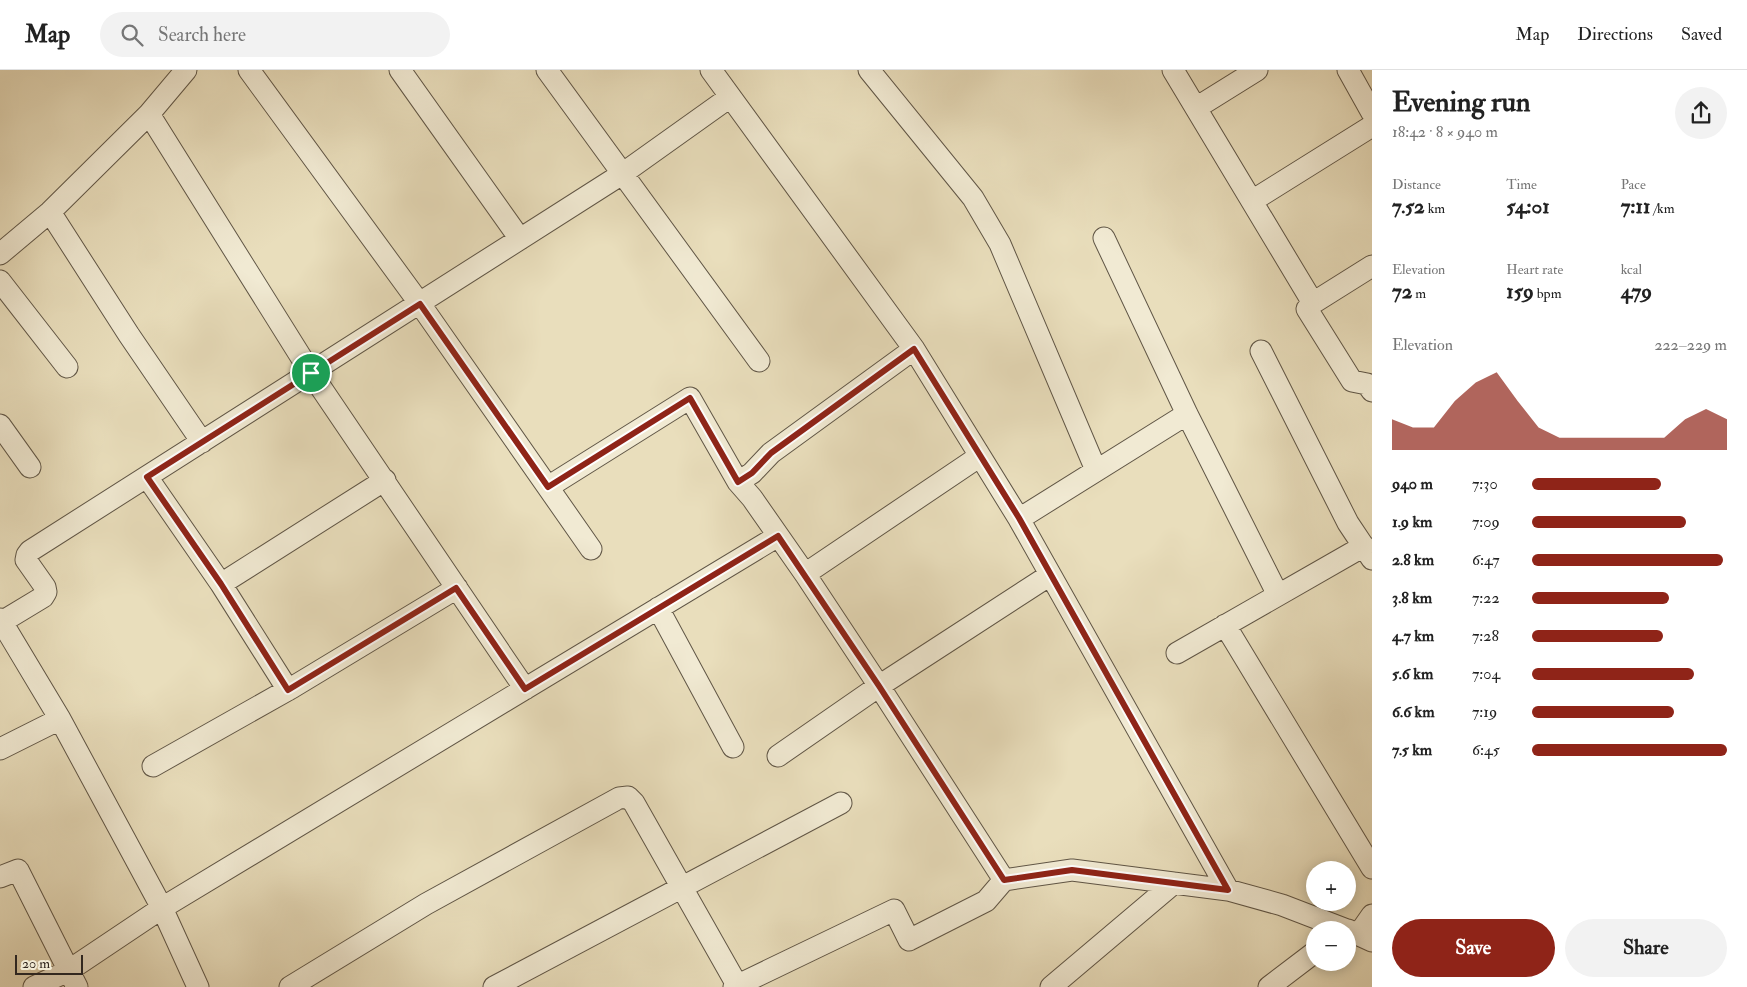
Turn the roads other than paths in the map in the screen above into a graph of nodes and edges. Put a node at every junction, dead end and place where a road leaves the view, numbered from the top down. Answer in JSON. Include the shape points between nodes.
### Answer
{"nodes":[{"id":1,"x":186,"y":70,"type":"edge"},
{"id":2,"x":249,"y":70,"type":"edge"},
{"id":3,"x":400,"y":70,"type":"edge"},
{"id":4,"x":547,"y":70,"type":"edge"},
{"id":5,"x":711,"y":70,"type":"edge"},
{"id":6,"x":869,"y":70,"type":"edge"},
{"id":7,"x":1173,"y":70,"type":"edge"},
{"id":8,"x":1257,"y":70,"type":"edge"},
{"id":9,"x":1348,"y":70,"type":"edge"},
{"id":10,"x":730,"y":97,"type":"junction"},
{"id":11,"x":1196,"y":108,"type":"junction"},
{"id":12,"x":1372,"y":113,"type":"edge"},
{"id":13,"x":149,"y":114,"type":"junction"},
{"id":14,"x":1372,"y":126,"type":"edge"},
{"id":15,"x":622,"y":174,"type":"junction"},
{"id":16,"x":1252,"y":201,"type":"junction"},
{"id":17,"x":50,"y":212,"type":"junction"},
{"id":18,"x":1104,"y":238,"type":"dead end"},
{"id":19,"x":520,"y":239,"type":"junction"},
{"id":20,"x":0,"y":254,"type":"edge"},
{"id":21,"x":1372,"y":266,"type":"edge"},
{"id":22,"x":0,"y":281,"type":"edge"},
{"id":23,"x":1313,"y":303,"type":"junction"},
{"id":24,"x":420,"y":304,"type":"junction"},
{"id":25,"x":914,"y":349,"type":"junction"},
{"id":26,"x":1261,"y":352,"type":"dead end"},
{"id":27,"x":759,"y":361,"type":"dead end"},
{"id":28,"x":67,"y":367,"type":"dead end"},
{"id":29,"x":311,"y":373,"type":"junction"},
{"id":30,"x":1372,"y":391,"type":"edge"},
{"id":31,"x":1187,"y":414,"type":"junction"},
{"id":32,"x":0,"y":425,"type":"edge"},
{"id":33,"x":202,"y":442,"type":"junction"},
{"id":34,"x":980,"y":456,"type":"junction"},
{"id":35,"x":30,"y":468,"type":"dead end"},
{"id":36,"x":1096,"y":470,"type":"junction"},
{"id":37,"x":147,"y":477,"type":"junction"},
{"id":38,"x":385,"y":480,"type":"junction"},
{"id":39,"x":738,"y":482,"type":"junction"},
{"id":40,"x":548,"y":487,"type":"junction"},
{"id":41,"x":1019,"y":518,"type":"junction"},
{"id":42,"x":778,"y":536,"type":"junction"},
{"id":43,"x":592,"y":549,"type":"dead end"},
{"id":44,"x":1368,"y":552,"type":"edge"},
{"id":45,"x":805,"y":574,"type":"junction"},
{"id":46,"x":1050,"y":575,"type":"junction"},
{"id":47,"x":221,"y":584,"type":"junction"},
{"id":48,"x":456,"y":588,"type":"junction"},
{"id":49,"x":1278,"y":595,"type":"junction"},
{"id":50,"x":658,"y":608,"type":"junction"},
{"id":51,"x":1,"y":621,"type":"edge"},
{"id":52,"x":1225,"y":626,"type":"junction"},
{"id":53,"x":1178,"y":653,"type":"dead end"},
{"id":54,"x":879,"y":686,"type":"junction"},
{"id":55,"x":525,"y":689,"type":"junction"},
{"id":56,"x":288,"y":690,"type":"junction"},
{"id":57,"x":60,"y":719,"type":"junction"},
{"id":58,"x":733,"y":747,"type":"dead end"},
{"id":59,"x":0,"y":749,"type":"edge"},
{"id":60,"x":778,"y":756,"type":"dead end"},
{"id":61,"x":153,"y":766,"type":"dead end"},
{"id":62,"x":841,"y":803,"type":"dead end"},
{"id":63,"x":1372,"y":868,"type":"edge"},
{"id":64,"x":0,"y":877,"type":"edge"},
{"id":65,"x":1004,"y":880,"type":"junction"},
{"id":66,"x":1174,"y":883,"type":"junction"},
{"id":67,"x":682,"y":887,"type":"junction"},
{"id":68,"x":1228,"y":890,"type":"junction"},
{"id":69,"x":162,"y":908,"type":"junction"},
{"id":70,"x":1372,"y":915,"type":"edge"},
{"id":71,"x":1322,"y":921,"type":"edge"},
{"id":72,"x":1356,"y":929,"type":"edge"},
{"id":73,"x":1306,"y":959,"type":"edge"},
{"id":74,"x":72,"y":979,"type":"edge"},
{"id":75,"x":736,"y":986,"type":"edge"},
{"id":76,"x":34,"y":987,"type":"edge"},
{"id":77,"x":198,"y":987,"type":"edge"},
{"id":78,"x":290,"y":987,"type":"edge"},
{"id":79,"x":494,"y":987,"type":"edge"},
{"id":80,"x":1051,"y":987,"type":"edge"},
{"id":81,"x":1270,"y":987,"type":"edge"}],
"edges":[{"from":1,"to":13,"type":"street"},
{"from":2,"to":24,"type":"street"},
{"from":3,"to":19,"type":"street"},
{"from":4,"to":15,"type":"street"},
{"from":5,"to":10,"type":"street"},
{"from":6,"to":36,"type":"street","via":[[973,198],[1000,244]]},
{"from":7,"to":11,"type":"street"},
{"from":8,"to":11,"type":"street"},
{"from":9,"to":12,"type":"street"},
{"from":10,"to":15,"type":"street"},
{"from":10,"to":25,"type":"street"},
{"from":11,"to":16,"type":"street"},
{"from":13,"to":17,"type":"street"},
{"from":13,"to":29,"type":"street"},
{"from":14,"to":16,"type":"street"},
{"from":15,"to":19,"type":"street"},
{"from":15,"to":27,"type":"street"},
{"from":16,"to":23,"type":"street"},
{"from":17,"to":20,"type":"street"},
{"from":17,"to":33,"type":"street"},
{"from":18,"to":31,"type":"street"},
{"from":19,"to":24,"type":"street"},
{"from":21,"to":23,"type":"street"},
{"from":22,"to":28,"type":"street"},
{"from":23,"to":30,"type":"street","via":[[1307,309],[1352,381],[1367,384]]},
{"from":24,"to":29,"type":"street"},
{"from":24,"to":40,"type":"street"},
{"from":25,"to":34,"type":"street"},
{"from":25,"to":39,"type":"street","via":[[771,453]]},
{"from":26,"to":44,"type":"street","via":[[1348,523]]},
{"from":29,"to":33,"type":"street"},
{"from":29,"to":38,"type":"street"},
{"from":31,"to":36,"type":"street"},
{"from":31,"to":49,"type":"street"},
{"from":32,"to":35,"type":"street"},
{"from":33,"to":37,"type":"street"},
{"from":34,"to":41,"type":"street"},
{"from":34,"to":45,"type":"street"},
{"from":36,"to":41,"type":"street"},
{"from":37,"to":47,"type":"street"},
{"from":37,"to":51,"type":"street","via":[[30,551],[26,560],[46,592],[43,597]]},
{"from":38,"to":47,"type":"street"},
{"from":38,"to":48,"type":"street"},
{"from":39,"to":40,"type":"street","via":[[690,398]]},
{"from":39,"to":42,"type":"street"},
{"from":40,"to":43,"type":"street"},
{"from":41,"to":46,"type":"street"},
{"from":42,"to":45,"type":"street"},
{"from":42,"to":50,"type":"street"},
{"from":44,"to":49,"type":"street"},
{"from":45,"to":54,"type":"street"},
{"from":46,"to":54,"type":"street"},
{"from":46,"to":68,"type":"street"},
{"from":47,"to":56,"type":"street"},
{"from":48,"to":55,"type":"street"},
{"from":48,"to":56,"type":"street"},
{"from":49,"to":52,"type":"street"},
{"from":50,"to":55,"type":"street"},
{"from":50,"to":58,"type":"street"},
{"from":51,"to":57,"type":"street"},
{"from":52,"to":53,"type":"street"},
{"from":52,"to":63,"type":"street"},
{"from":54,"to":60,"type":"street"},
{"from":54,"to":65,"type":"street"},
{"from":55,"to":69,"type":"street"},
{"from":56,"to":61,"type":"street"},
{"from":57,"to":59,"type":"street"},
{"from":57,"to":69,"type":"street"},
{"from":62,"to":67,"type":"street"},
{"from":64,"to":74,"type":"street","via":[[18,870]]},
{"from":65,"to":66,"type":"street","via":[[1072,870]]},
{"from":65,"to":75,"type":"street","via":[[986,901],[909,940],[894,910]]},
{"from":66,"to":68,"type":"street"},
{"from":66,"to":80,"type":"street"},
{"from":67,"to":75,"type":"street"},
{"from":67,"to":78,"type":"street","via":[[634,803],[628,796],[620,798],[426,904]]},
{"from":67,"to":79,"type":"street"},
{"from":68,"to":71,"type":"street","via":[[1282,905]]},
{"from":69,"to":74,"type":"street"},
{"from":69,"to":77,"type":"street"},
{"from":70,"to":72,"type":"street"},
{"from":73,"to":81,"type":"street"},
{"from":74,"to":76,"type":"street"}]}
